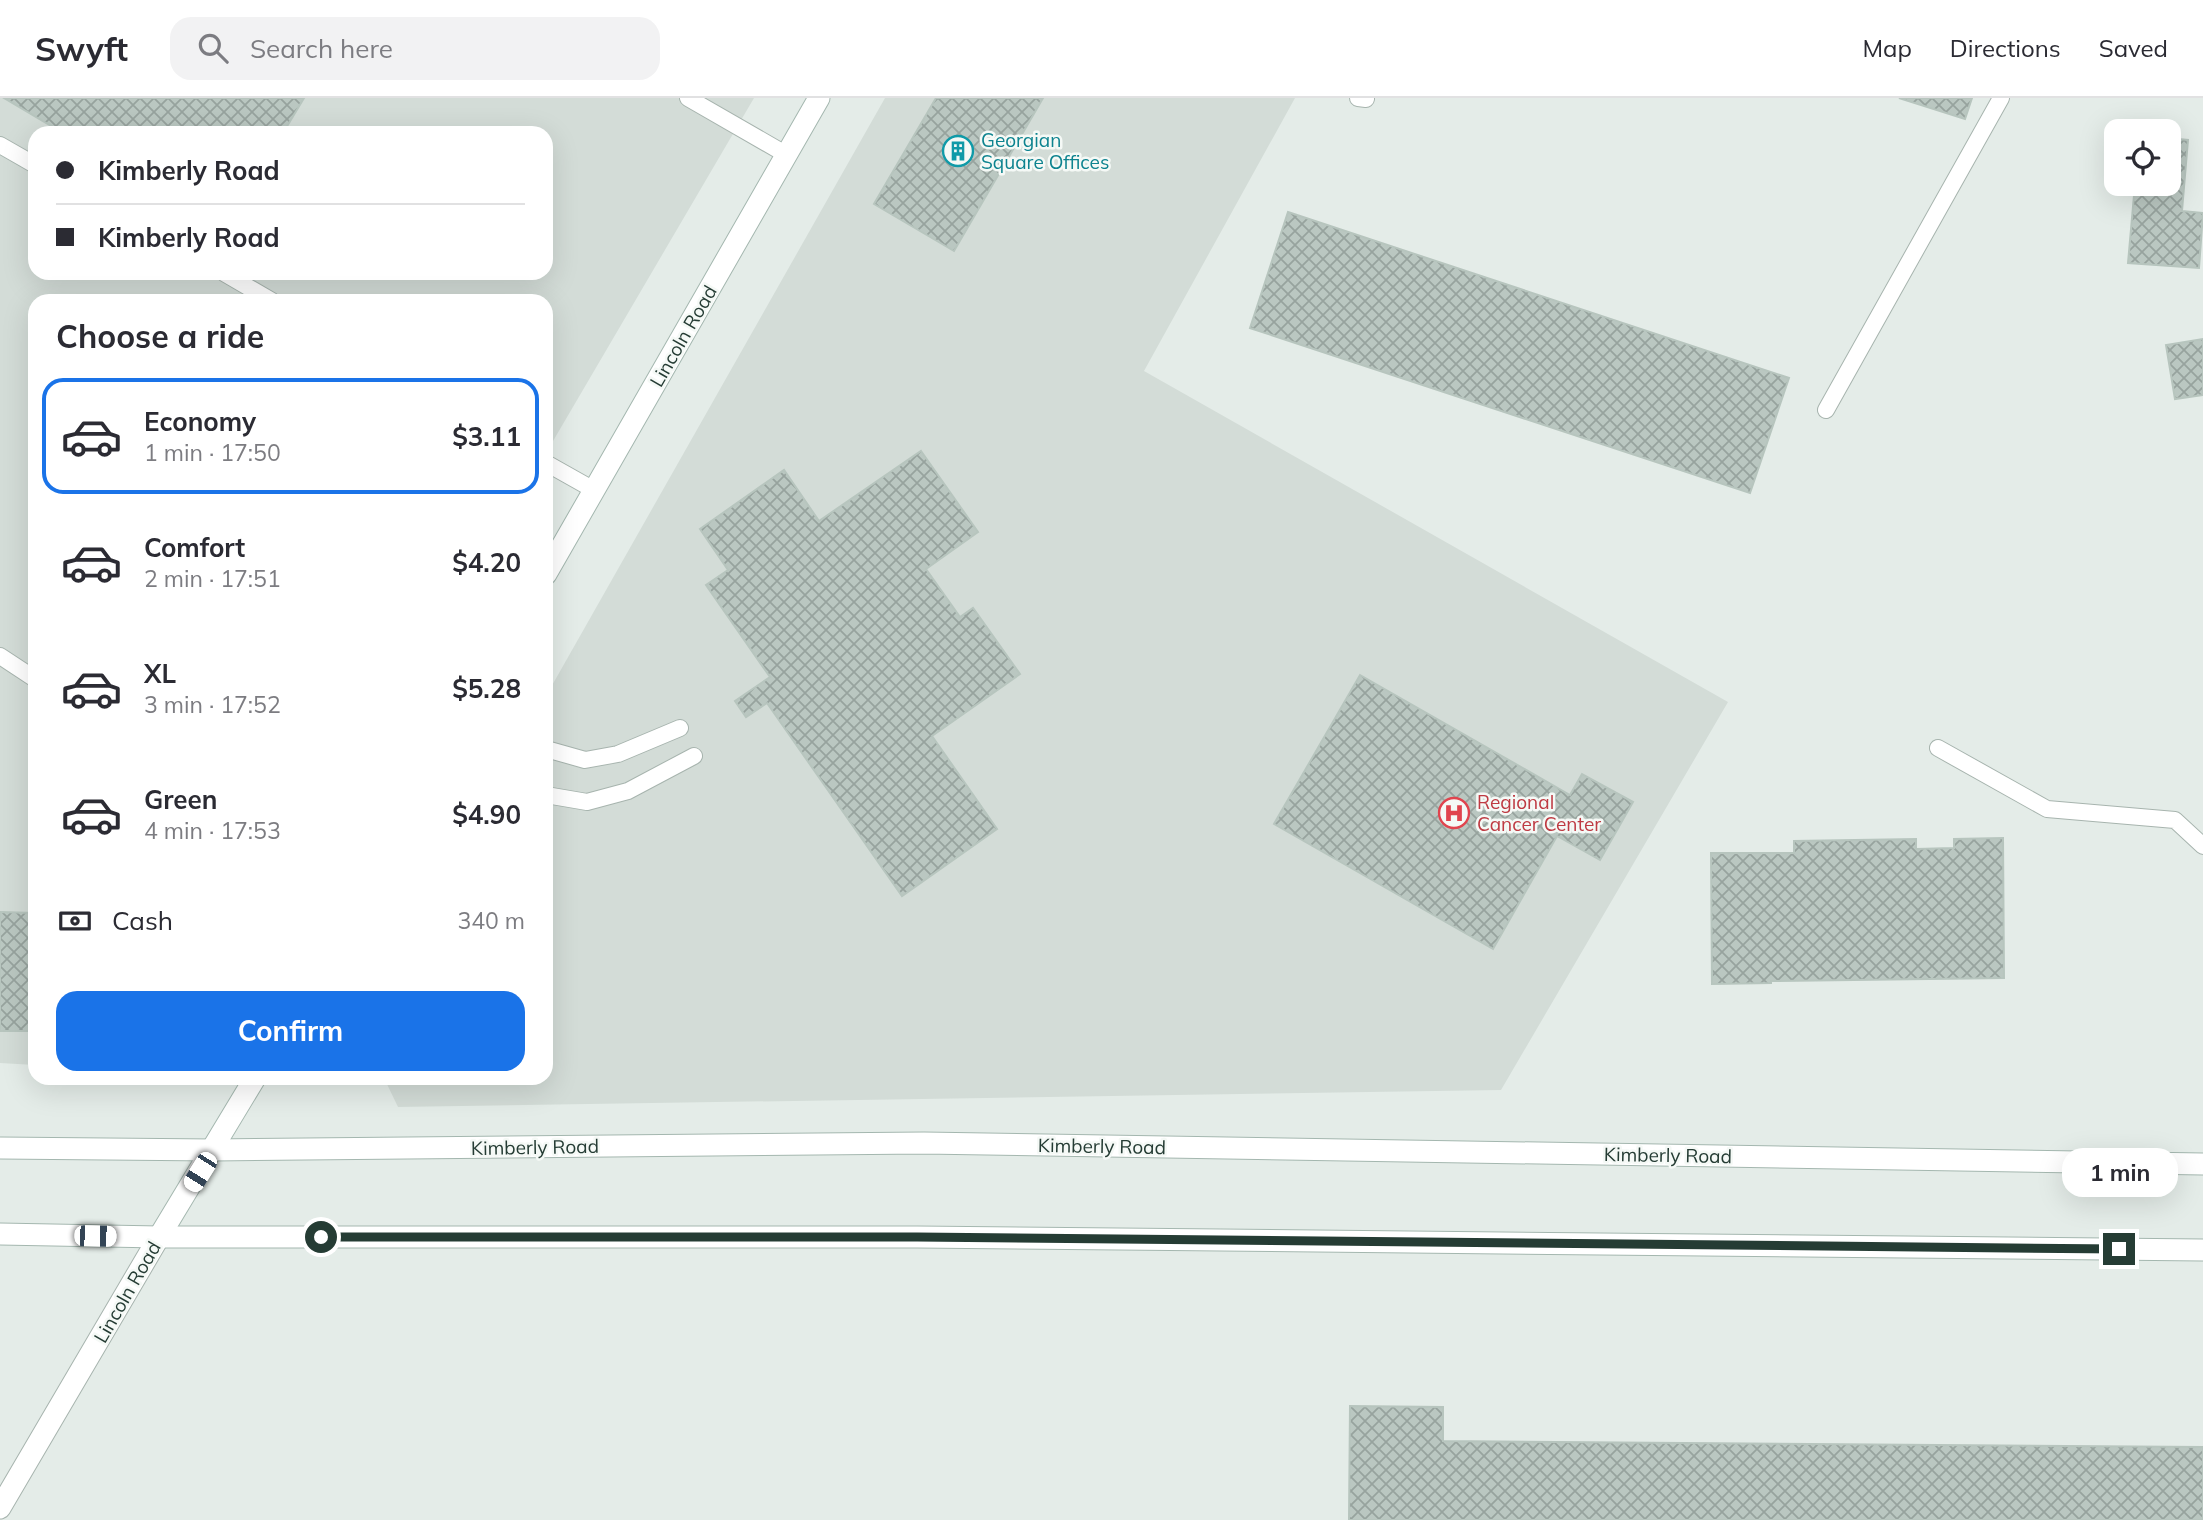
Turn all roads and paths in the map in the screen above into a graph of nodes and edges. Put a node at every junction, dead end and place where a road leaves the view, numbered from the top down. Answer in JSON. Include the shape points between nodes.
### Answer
{"nodes":[{"id":1,"x":688,"y":98,"type":"edge"},
{"id":2,"x":819,"y":98,"type":"edge"},
{"id":3,"x":2001,"y":98,"type":"edge"},
{"id":4,"x":0,"y":145,"type":"edge"},
{"id":5,"x":787,"y":155,"type":"junction"},
{"id":6,"x":28,"y":161,"type":"edge"},
{"id":7,"x":236,"y":280,"type":"edge"},
{"id":8,"x":260,"y":294,"type":"edge"},
{"id":9,"x":1826,"y":411,"type":"dead end"},
{"id":10,"x":553,"y":467,"type":"edge"},
{"id":11,"x":594,"y":490,"type":"junction"},
{"id":12,"x":553,"y":562,"type":"edge"},
{"id":13,"x":0,"y":656,"type":"edge"},
{"id":14,"x":28,"y":674,"type":"edge"},
{"id":15,"x":680,"y":728,"type":"dead end"},
{"id":16,"x":1938,"y":747,"type":"dead end"},
{"id":17,"x":553,"y":750,"type":"edge"},
{"id":18,"x":694,"y":756,"type":"dead end"},
{"id":19,"x":553,"y":796,"type":"edge"},
{"id":20,"x":2203,"y":846,"type":"edge"},
{"id":21,"x":251,"y":1085,"type":"edge"},
{"id":22,"x":0,"y":1148,"type":"edge"},
{"id":23,"x":213,"y":1150,"type":"junction"},
{"id":24,"x":2203,"y":1164,"type":"edge"},
{"id":25,"x":0,"y":1234,"type":"edge"},
{"id":26,"x":159,"y":1237,"type":"junction"},
{"id":27,"x":2203,"y":1250,"type":"edge"},
{"id":28,"x":0,"y":1508,"type":"edge"}],
"edges":[{"from":1,"to":5,"type":"lane"},
{"from":2,"to":5,"type":"main road","name":"Lincoln Road"},
{"from":3,"to":9,"type":"lane"},
{"from":4,"to":6,"type":"lane"},
{"from":5,"to":11,"type":"main road","name":"Lincoln Road"},
{"from":7,"to":8,"type":"lane"},
{"from":10,"to":11,"type":"lane"},
{"from":11,"to":12,"type":"main road","name":"Lincoln Road"},
{"from":13,"to":14,"type":"lane"},
{"from":15,"to":17,"type":"lane","via":[[618,754],[585,760]]},
{"from":16,"to":20,"type":"lane","via":[[2047,809],[2175,820]]},
{"from":18,"to":19,"type":"lane","via":[[628,791],[587,802]]},
{"from":21,"to":23,"type":"main road","name":"Lincoln Road"},
{"from":22,"to":23,"type":"main road","name":"Kimberly Road"},
{"from":23,"to":24,"type":"main road","name":"Kimberly Road","via":[[924,1143]]},
{"from":23,"to":26,"type":"main road","name":"Lincoln Road"},
{"from":25,"to":26,"type":"main road"},
{"from":26,"to":27,"type":"main road","via":[[917,1237]]},
{"from":26,"to":28,"type":"main road","name":"Lincoln Road"}]}
